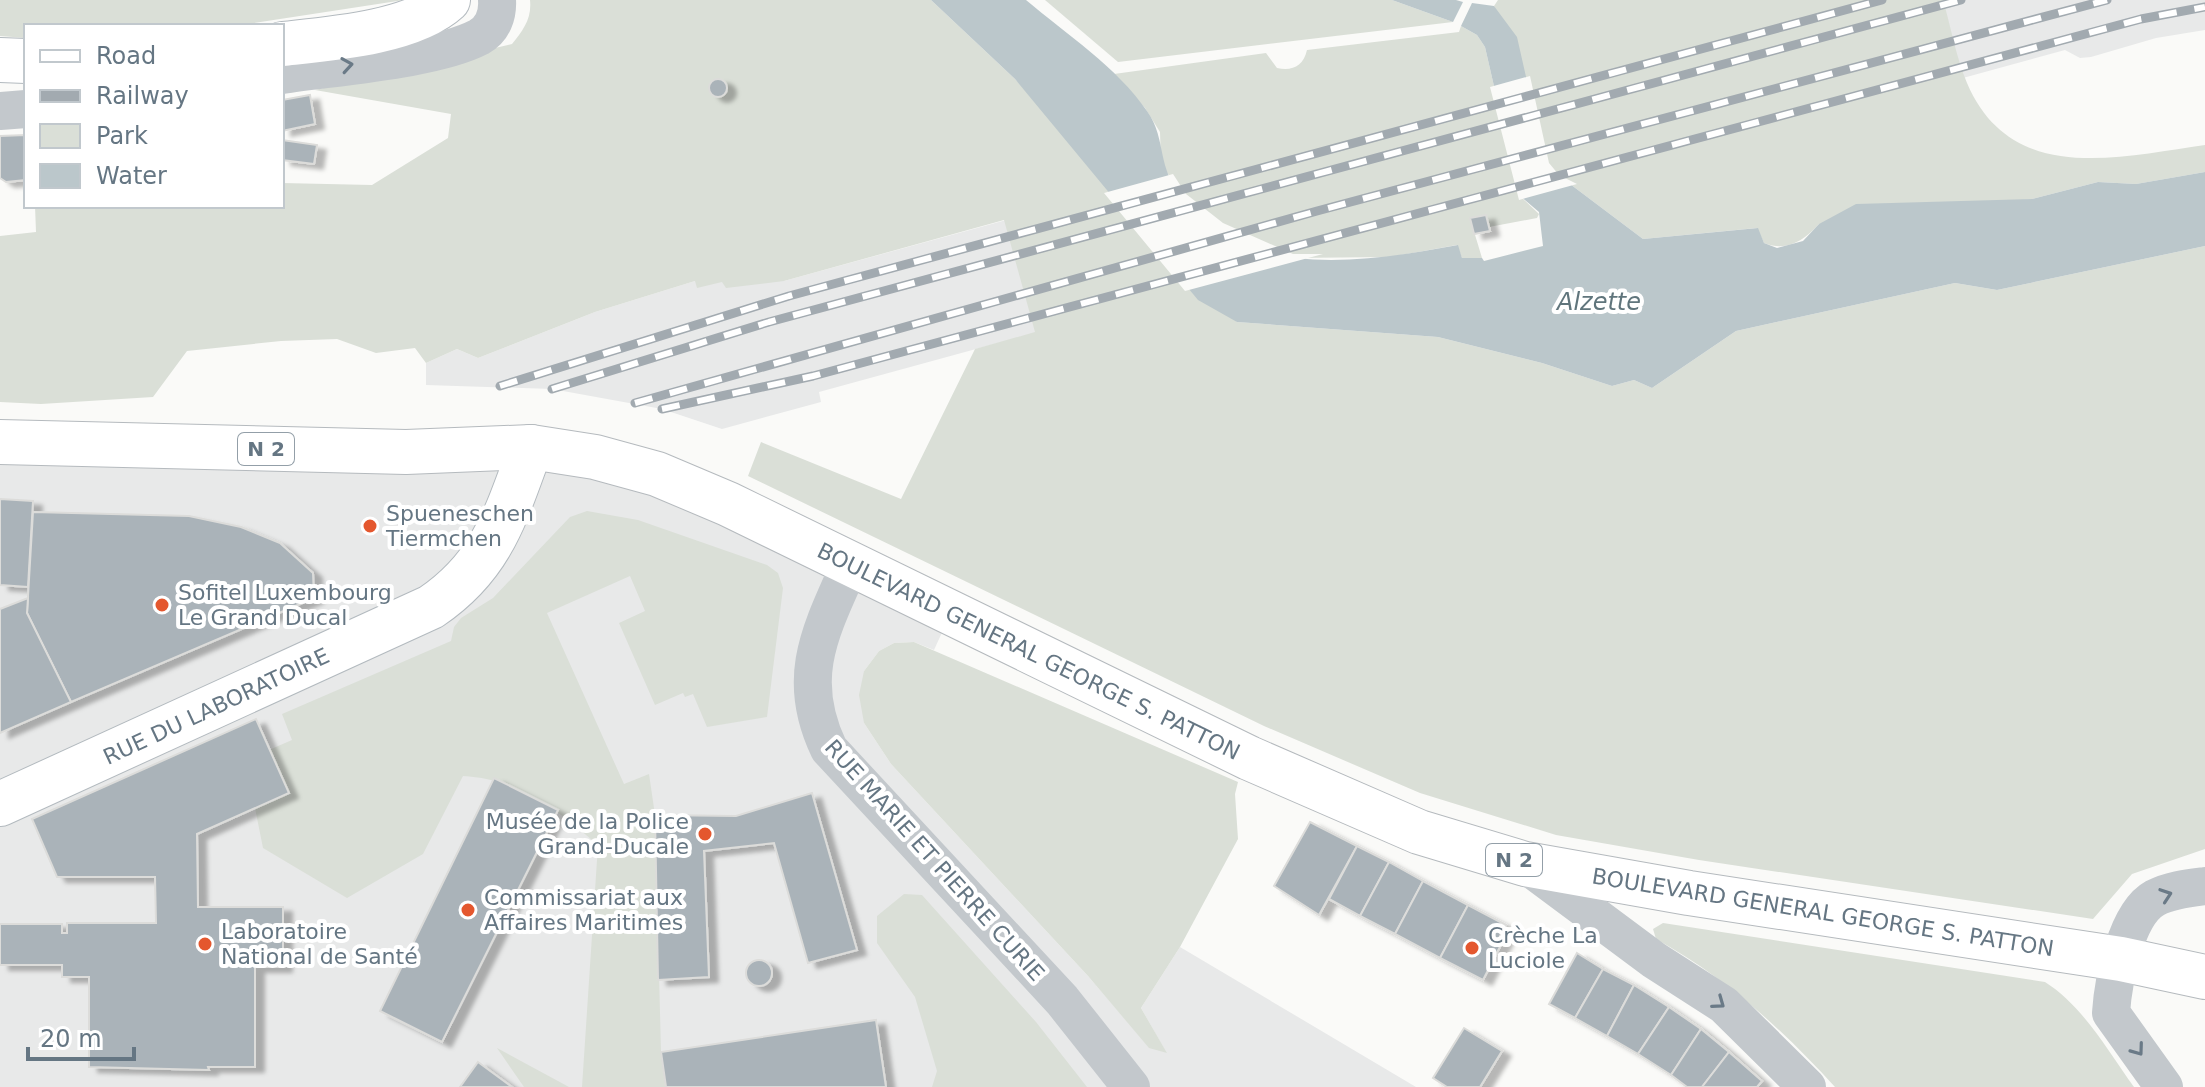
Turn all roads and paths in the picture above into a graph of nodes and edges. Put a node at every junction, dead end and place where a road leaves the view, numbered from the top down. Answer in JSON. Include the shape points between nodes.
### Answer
{"nodes":[{"id":1,"x":497,"y":0,"type":"edge"},
{"id":2,"x":437,"y":8,"type":"edge"},
{"id":3,"x":284,"y":44,"type":"edge"},
{"id":4,"x":0,"y":60,"type":"edge"},
{"id":5,"x":24,"y":61,"type":"edge"},
{"id":6,"x":284,"y":75,"type":"edge"},
{"id":7,"x":24,"y":109,"type":"edge"},
{"id":8,"x":0,"y":111,"type":"edge"},
{"id":9,"x":0,"y":442,"type":"edge"},
{"id":10,"x":531,"y":447,"type":"junction"},
{"id":11,"x":850,"y":565,"type":"junction"},
{"id":12,"x":0,"y":804,"type":"edge"},
{"id":13,"x":1525,"y":864,"type":"junction"},
{"id":14,"x":2205,"y":886,"type":"edge"},
{"id":15,"x":2121,"y":959,"type":"junction"},
{"id":16,"x":2205,"y":977,"type":"edge"},
{"id":17,"x":1131,"y":1087,"type":"edge"},
{"id":18,"x":1807,"y":1087,"type":"edge"},
{"id":19,"x":2164,"y":1087,"type":"edge"}],
"edges":[{"from":6,"to":1,"type":"street","one_way":true,"via":[[412,55],[480,36],[492,25]]},
{"from":2,"to":3,"type":"main road","via":[[324,39]]},
{"from":4,"to":5,"type":"main road"},
{"from":7,"to":8,"type":"street"},
{"from":9,"to":10,"type":"main road","number":"N 2","via":[[406,452]]},
{"from":10,"to":11,"type":"main road","name":"BOULEVARD GENERAL GEORGE S. PATTON","number":"N 2","via":[[657,474]]},
{"from":10,"to":12,"type":"main road","name":"RUE DU LABORATOIRE","via":[[492,547],[455,591],[431,607]]},
{"from":11,"to":13,"type":"main road","name":"BOULEVARD GENERAL GEORGE S. PATTON","number":"N 2","via":[[1263,764],[1419,832]]},
{"from":11,"to":17,"type":"street","name":"RUE MARIE ET PIERRE CURIE","via":[[813,663],[816,720],[829,749],[1062,1000]]},
{"from":13,"to":15,"type":"main road","name":"BOULEVARD GENERAL GEORGE S. PATTON","number":"N 2"},
{"from":13,"to":18,"type":"street","name":"BOULEVARD GENERAL GEORGE S. PATTON","one_way":true,"via":[[1724,1005]]},
{"from":15,"to":14,"type":"street","one_way":true,"via":[[2135,919],[2154,898]]},
{"from":15,"to":16,"type":"main road","name":"BOULEVARD GENERAL GEORGE S. PATTON","number":"N 2"},
{"from":15,"to":19,"type":"street","one_way":true,"via":[[2111,1013]]}]}
